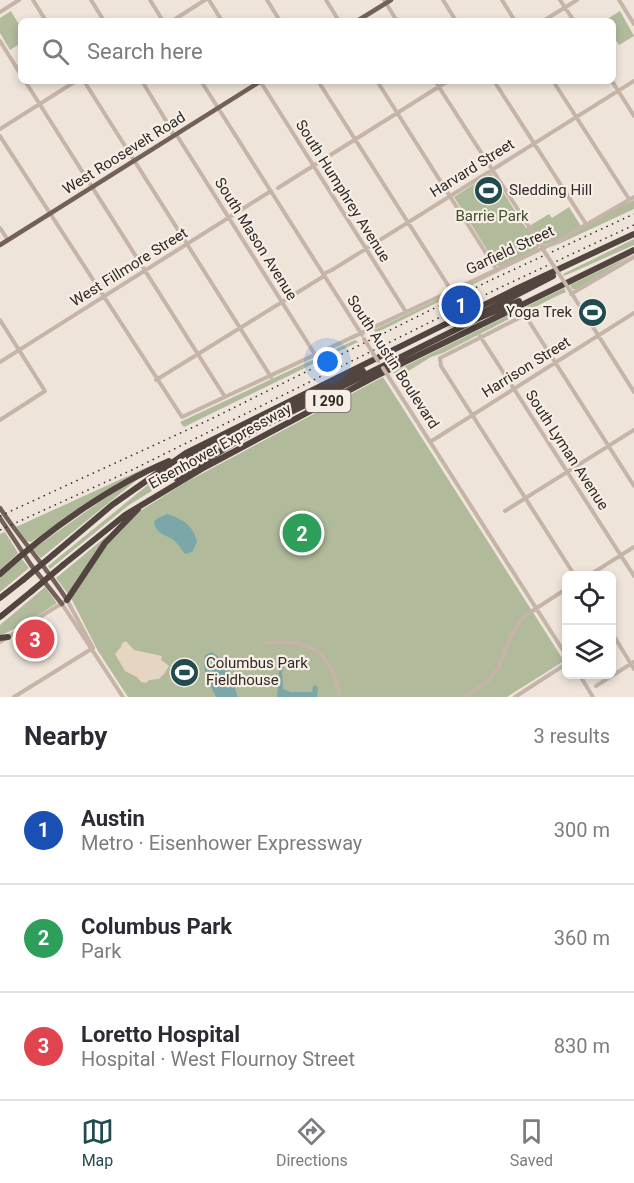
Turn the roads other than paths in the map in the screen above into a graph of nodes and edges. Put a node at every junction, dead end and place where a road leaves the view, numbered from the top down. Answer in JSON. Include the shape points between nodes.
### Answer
{"nodes":[{"id":1,"x":19,"y":0,"type":"edge"},
{"id":2,"x":33,"y":0,"type":"edge"},
{"id":3,"x":91,"y":0,"type":"edge"},
{"id":4,"x":150,"y":0,"type":"edge"},
{"id":5,"x":207,"y":0,"type":"edge"},
{"id":6,"x":267,"y":0,"type":"edge"},
{"id":7,"x":326,"y":0,"type":"edge"},
{"id":8,"x":443,"y":0,"type":"edge"},
{"id":9,"x":502,"y":0,"type":"edge"},
{"id":10,"x":560,"y":0,"type":"edge"},
{"id":11,"x":577,"y":0,"type":"edge"},
{"id":12,"x":619,"y":0,"type":"edge"},
{"id":13,"x":387,"y":1,"type":"edge"},
{"id":14,"x":565,"y":7,"type":"junction"},
{"id":15,"x":0,"y":12,"type":"edge"},
{"id":16,"x":44,"y":18,"type":"edge"},
{"id":17,"x":102,"y":18,"type":"edge"},
{"id":18,"x":161,"y":18,"type":"edge"},
{"id":19,"x":177,"y":18,"type":"edge"},
{"id":20,"x":220,"y":18,"type":"edge"},
{"id":21,"x":278,"y":18,"type":"edge"},
{"id":22,"x":337,"y":18,"type":"edge"},
{"id":23,"x":362,"y":18,"type":"edge"},
{"id":24,"x":396,"y":18,"type":"edge"},
{"id":25,"x":454,"y":18,"type":"edge"},
{"id":26,"x":513,"y":18,"type":"edge"},
{"id":27,"x":548,"y":18,"type":"edge"},
{"id":28,"x":572,"y":18,"type":"edge"},
{"id":29,"x":634,"y":24,"type":"edge"},
{"id":30,"x":0,"y":41,"type":"edge"},
{"id":31,"x":18,"y":70,"type":"edge"},
{"id":32,"x":634,"y":81,"type":"edge"},
{"id":33,"x":27,"y":84,"type":"edge"},
{"id":34,"x":71,"y":84,"type":"edge"},
{"id":35,"x":86,"y":84,"type":"edge"},
{"id":36,"x":144,"y":84,"type":"edge"},
{"id":37,"x":203,"y":84,"type":"edge"},
{"id":38,"x":255,"y":84,"type":"edge"},
{"id":39,"x":262,"y":84,"type":"edge"},
{"id":40,"x":320,"y":84,"type":"edge"},
{"id":41,"x":379,"y":84,"type":"edge"},
{"id":42,"x":443,"y":84,"type":"edge"},
{"id":43,"x":496,"y":84,"type":"edge"},
{"id":44,"x":556,"y":84,"type":"edge"},
{"id":45,"x":614,"y":84,"type":"edge"},
{"id":46,"x":439,"y":86,"type":"junction"},
{"id":47,"x":618,"y":90,"type":"junction"},
{"id":48,"x":39,"y":104,"type":"junction"},
{"id":49,"x":218,"y":108,"type":"junction"},
{"id":50,"x":397,"y":113,"type":"junction"},
{"id":51,"x":634,"y":116,"type":"edge"},
{"id":52,"x":576,"y":117,"type":"junction"},
{"id":53,"x":0,"y":129,"type":"edge"},
{"id":54,"x":174,"y":135,"type":"junction"},
{"id":55,"x":0,"y":136,"type":"edge"},
{"id":56,"x":355,"y":139,"type":"junction"},
{"id":57,"x":534,"y":143,"type":"junction"},
{"id":58,"x":134,"y":161,"type":"junction"},
{"id":59,"x":313,"y":165,"type":"junction"},
{"id":60,"x":492,"y":170,"type":"junction"},
{"id":61,"x":92,"y":187,"type":"junction"},
{"id":62,"x":278,"y":188,"type":"dead end"},
{"id":63,"x":271,"y":192,"type":"junction"},
{"id":64,"x":450,"y":196,"type":"junction"},
{"id":65,"x":634,"y":197,"type":"edge"},
{"id":66,"x":628,"y":199,"type":"junction"},
{"id":67,"x":49,"y":214,"type":"junction"},
{"id":68,"x":229,"y":218,"type":"junction"},
{"id":69,"x":408,"y":222,"type":"junction"},
{"id":70,"x":586,"y":224,"type":"junction"},
{"id":71,"x":0,"y":228,"type":"edge"},
{"id":72,"x":634,"y":234,"type":"edge"},
{"id":73,"x":8,"y":240,"type":"junction"},
{"id":74,"x":187,"y":244,"type":"junction"},
{"id":75,"x":0,"y":245,"type":"edge"},
{"id":76,"x":366,"y":249,"type":"junction"},
{"id":77,"x":543,"y":249,"type":"junction"},
{"id":78,"x":634,"y":250,"type":"edge"},
{"id":79,"x":634,"y":257,"type":"edge"},
{"id":80,"x":573,"y":262,"type":"junction"},
{"id":81,"x":496,"y":269,"type":"junction"},
{"id":82,"x":145,"y":271,"type":"junction"},
{"id":83,"x":323,"y":275,"type":"junction"},
{"id":84,"x":451,"y":290,"type":"junction"},
{"id":85,"x":572,"y":294,"type":"junction"},
{"id":86,"x":536,"y":296,"type":"junction"},
{"id":87,"x":103,"y":297,"type":"junction"},
{"id":88,"x":282,"y":302,"type":"junction"},
{"id":89,"x":406,"y":312,"type":"junction"},
{"id":90,"x":634,"y":313,"type":"edge"},
{"id":91,"x":0,"y":320,"type":"edge"},
{"id":92,"x":240,"y":328,"type":"junction"},
{"id":93,"x":480,"y":336,"type":"junction"},
{"id":94,"x":598,"y":336,"type":"junction"},
{"id":95,"x":362,"y":337,"type":"junction"},
{"id":96,"x":19,"y":350,"type":"junction"},
{"id":97,"x":198,"y":354,"type":"junction"},
{"id":98,"x":316,"y":356,"type":"junction"},
{"id":99,"x":0,"y":362,"type":"edge"},
{"id":100,"x":555,"y":363,"type":"junction"},
{"id":101,"x":381,"y":365,"type":"junction"},
{"id":102,"x":271,"y":377,"type":"junction"},
{"id":103,"x":156,"y":380,"type":"junction"},
{"id":104,"x":514,"y":388,"type":"junction"},
{"id":105,"x":634,"y":392,"type":"edge"},
{"id":106,"x":225,"y":398,"type":"junction"},
{"id":107,"x":472,"y":415,"type":"junction"},
{"id":108,"x":0,"y":420,"type":"edge"},
{"id":109,"x":634,"y":430,"type":"edge"},
{"id":110,"x":430,"y":442,"type":"junction"},
{"id":111,"x":608,"y":446,"type":"junction"},
{"id":112,"x":186,"y":453,"type":"junction"},
{"id":113,"x":168,"y":465,"type":"junction"},
{"id":114,"x":567,"y":472,"type":"junction"},
{"id":115,"x":634,"y":486,"type":"edge"},
{"id":116,"x":525,"y":498,"type":"junction"},
{"id":117,"x":142,"y":503,"type":"junction"},
{"id":118,"x":0,"y":508,"type":"edge"},
{"id":119,"x":505,"y":511,"type":"dead end"},
{"id":120,"x":125,"y":515,"type":"junction"},
{"id":121,"x":0,"y":518,"type":"edge"},
{"id":122,"x":634,"y":547,"type":"edge"},
{"id":123,"x":28,"y":548,"type":"junction"},
{"id":124,"x":22,"y":553,"type":"junction"},
{"id":125,"x":621,"y":555,"type":"junction"},
{"id":126,"x":572,"y":571,"type":"edge"},
{"id":127,"x":596,"y":571,"type":"edge"},
{"id":128,"x":0,"y":574,"type":"edge"},
{"id":129,"x":634,"y":576,"type":"edge"},
{"id":130,"x":562,"y":592,"type":"edge"},
{"id":131,"x":0,"y":598,"type":"edge"},
{"id":132,"x":64,"y":602,"type":"junction"},
{"id":133,"x":536,"y":608,"type":"junction"},
{"id":134,"x":0,"y":617,"type":"edge"},
{"id":135,"x":8,"y":637,"type":"joint"},
{"id":136,"x":616,"y":639,"type":"edge"},
{"id":137,"x":0,"y":640,"type":"edge"},
{"id":138,"x":266,"y":643,"type":"dead end"},
{"id":139,"x":562,"y":647,"type":"edge"},
{"id":140,"x":93,"y":648,"type":"junction"},
{"id":141,"x":632,"y":663,"type":"edge"},
{"id":142,"x":562,"y":667,"type":"edge"},
{"id":143,"x":634,"y":669,"type":"edge"},
{"id":144,"x":582,"y":679,"type":"edge"},
{"id":145,"x":596,"y":686,"type":"dead end"},
{"id":146,"x":122,"y":695,"type":"edge"},
{"id":147,"x":14,"y":697,"type":"edge"},
{"id":148,"x":115,"y":697,"type":"edge"},
{"id":149,"x":340,"y":697,"type":"edge"},
{"id":150,"x":465,"y":697,"type":"edge"},
{"id":151,"x":515,"y":697,"type":"edge"},
{"id":152,"x":593,"y":697,"type":"edge"}],
"edges":[{"from":1,"to":15,"type":"street"},
{"from":2,"to":16,"type":"street"},
{"from":3,"to":17,"type":"street"},
{"from":4,"to":18,"type":"street"},
{"from":5,"to":19,"type":"street"},
{"from":5,"to":20,"type":"street"},
{"from":6,"to":21,"type":"street"},
{"from":7,"to":22,"type":"street"},
{"from":8,"to":25,"type":"street"},
{"from":9,"to":26,"type":"street"},
{"from":10,"to":14,"type":"street"},
{"from":11,"to":14,"type":"street"},
{"from":12,"to":29,"type":"street"},
{"from":13,"to":23,"type":"main road"},
{"from":13,"to":24,"type":"street"},
{"from":14,"to":27,"type":"street"},
{"from":14,"to":28,"type":"street"},
{"from":30,"to":31,"type":"street"},
{"from":32,"to":47,"type":"street","name":"Harvard Street"},
{"from":33,"to":48,"type":"street"},
{"from":34,"to":48,"type":"street"},
{"from":35,"to":58,"type":"street"},
{"from":36,"to":54,"type":"street","name":"South Mason Avenue"},
{"from":37,"to":49,"type":"street","name":"South Austin Boulevard"},
{"from":38,"to":49,"type":"main road","name":"West Roosevelt Road"},
{"from":39,"to":59,"type":"street","name":"South Humphrey Avenue"},
{"from":40,"to":56,"type":"street"},
{"from":41,"to":50,"type":"street"},
{"from":42,"to":46,"type":"street"},
{"from":43,"to":57,"type":"street"},
{"from":44,"to":52,"type":"street"},
{"from":45,"to":47,"type":"street"},
{"from":46,"to":50,"type":"street"},
{"from":46,"to":60,"type":"street"},
{"from":47,"to":51,"type":"street"},
{"from":47,"to":52,"type":"street","name":"Harvard Street"},
{"from":48,"to":53,"type":"street"},
{"from":48,"to":61,"type":"street"},
{"from":49,"to":54,"type":"main road","name":"West Roosevelt Road"},
{"from":49,"to":63,"type":"street","name":"South Austin Boulevard"},
{"from":50,"to":56,"type":"street"},
{"from":50,"to":64,"type":"street"},
{"from":52,"to":57,"type":"street","name":"Harvard Street"},
{"from":52,"to":66,"type":"street"},
{"from":54,"to":58,"type":"main road","name":"West Roosevelt Road"},
{"from":54,"to":68,"type":"street","name":"South Mason Avenue"},
{"from":55,"to":67,"type":"street"},
{"from":56,"to":59,"type":"street"},
{"from":56,"to":69,"type":"street"},
{"from":57,"to":60,"type":"street","name":"Harvard Street"},
{"from":57,"to":70,"type":"street"},
{"from":58,"to":61,"type":"main road","name":"West Roosevelt Road"},
{"from":58,"to":74,"type":"street"},
{"from":59,"to":62,"type":"street"},
{"from":59,"to":76,"type":"street","name":"South Humphrey Avenue"},
{"from":60,"to":64,"type":"street","name":"Harvard Street"},
{"from":60,"to":77,"type":"street"},
{"from":61,"to":67,"type":"main road","name":"West Roosevelt Road"},
{"from":61,"to":82,"type":"street"},
{"from":63,"to":68,"type":"street","name":"West Fillmore Street"},
{"from":63,"to":83,"type":"street","name":"South Austin Boulevard"},
{"from":64,"to":69,"type":"street","name":"Harvard Street"},
{"from":64,"to":81,"type":"street"},
{"from":65,"to":66,"type":"street","name":"Garfield Street"},
{"from":66,"to":70,"type":"street","name":"Garfield Street"},
{"from":67,"to":73,"type":"main road","name":"West Roosevelt Road"},
{"from":67,"to":87,"type":"street"},
{"from":68,"to":74,"type":"street","name":"West Fillmore Street"},
{"from":68,"to":88,"type":"street","name":"South Mason Avenue"},
{"from":69,"to":76,"type":"street","name":"Harvard Street"},
{"from":69,"to":84,"type":"street"},
{"from":70,"to":77,"type":"street","name":"Garfield Street"},
{"from":71,"to":73,"type":"street"},
{"from":72,"to":80,"type":"highway","name":"Eisenhower Expressway","number":"I 290"},
{"from":73,"to":75,"type":"main road","name":"West Roosevelt Road"},
{"from":74,"to":82,"type":"street","name":"West Fillmore Street"},
{"from":74,"to":92,"type":"street"},
{"from":76,"to":83,"type":"street","name":"Harvard Street"},
{"from":76,"to":89,"type":"street","name":"South Humphrey Avenue"},
{"from":77,"to":81,"type":"street","name":"Garfield Street"},
{"from":77,"to":85,"type":"street","bridge":true},
{"from":78,"to":86,"type":"highway","name":"Eisenhower Expressway","number":"I 290"},
{"from":79,"to":85,"type":"street"},
{"from":80,"to":101,"type":"highway"},
{"from":80,"to":112,"type":"highway","name":"Eisenhower Expressway","number":"I 290"},
{"from":81,"to":84,"type":"street","name":"Garfield Street"},
{"from":82,"to":87,"type":"street","name":"West Fillmore Street"},
{"from":82,"to":97,"type":"street"},
{"from":83,"to":88,"type":"street","name":"Harvard Street"},
{"from":83,"to":95,"type":"street","name":"South Austin Boulevard"},
{"from":84,"to":89,"type":"street","name":"Garfield Street"},
{"from":85,"to":94,"type":"street"},
{"from":86,"to":101,"type":"highway","via":[[479,318]]},
{"from":86,"to":117,"type":"highway","name":"Eisenhower Expressway","number":"I 290","via":[[300,415]]},
{"from":87,"to":96,"type":"street","name":"West Fillmore Street"},
{"from":87,"to":103,"type":"street"},
{"from":88,"to":92,"type":"street","name":"Harvard Street"},
{"from":88,"to":98,"type":"street","name":"South Mason Avenue"},
{"from":89,"to":95,"type":"street","name":"Garfield Street"},
{"from":90,"to":94,"type":"street","name":"Harrison Street"},
{"from":91,"to":96,"type":"street"},
{"from":92,"to":97,"type":"street","name":"Harvard Street"},
{"from":92,"to":102,"type":"street"},
{"from":93,"to":100,"type":"street","via":[[525,315]]},
{"from":93,"to":104,"type":"street","name":"South Lyman Avenue"},
{"from":93,"to":107,"type":"street","via":[[439,360]]},
{"from":94,"to":100,"type":"street","name":"Harrison Street"},
{"from":94,"to":105,"type":"street"},
{"from":95,"to":98,"type":"street","name":"Garfield Street"},
{"from":95,"to":101,"type":"street","name":"South Austin Boulevard","bridge":true},
{"from":96,"to":99,"type":"street","name":"West Fillmore Street"},
{"from":96,"to":108,"type":"street","via":[[45,391]]},
{"from":97,"to":103,"type":"street","name":"Harvard Street"},
{"from":97,"to":106,"type":"street"},
{"from":98,"to":102,"type":"street","name":"Garfield Street"},
{"from":100,"to":104,"type":"street","name":"Harrison Street"},
{"from":100,"to":111,"type":"street"},
{"from":101,"to":110,"type":"street","name":"South Austin Boulevard","bridge":true},
{"from":101,"to":113,"type":"highway"},
{"from":101,"to":120,"type":"highway","via":[[261,427],[156,490]]},
{"from":102,"to":106,"type":"street","name":"Garfield Street"},
{"from":103,"to":106,"type":"street","name":"Garfield Street","via":[[180,417]]},
{"from":104,"to":107,"type":"street","name":"Harrison Street"},
{"from":104,"to":114,"type":"street","name":"South Lyman Avenue"},
{"from":107,"to":110,"type":"street","name":"Harrison Street"},
{"from":107,"to":116,"type":"street"},
{"from":109,"to":111,"type":"street"},
{"from":110,"to":133,"type":"street","name":"South Austin Boulevard"},
{"from":111,"to":114,"type":"street"},
{"from":111,"to":115,"type":"street"},
{"from":112,"to":113,"type":"highway","name":"Eisenhower Expressway","number":"I 290"},
{"from":112,"to":123,"type":"highway","via":[[113,490]]},
{"from":113,"to":131,"type":"highway","name":"Eisenhower Expressway","number":"I 290","bridge":true,"via":[[112,505]]},
{"from":114,"to":116,"type":"street"},
{"from":114,"to":125,"type":"street","name":"South Lyman Avenue"},
{"from":116,"to":119,"type":"street"},
{"from":116,"to":126,"type":"street"},
{"from":117,"to":120,"type":"highway","name":"Eisenhower Expressway","number":"I 290"},
{"from":117,"to":132,"type":"highway","via":[[105,543]]},
{"from":118,"to":123,"type":"main road"},
{"from":120,"to":134,"type":"highway","name":"Eisenhower Expressway","number":"I 290","bridge":true},
{"from":121,"to":124,"type":"main road"},
{"from":122,"to":125,"type":"street"},
{"from":123,"to":124,"type":"highway"},
{"from":123,"to":132,"type":"main road","via":[[57,585]]},
{"from":124,"to":128,"type":"highway"},
{"from":124,"to":132,"type":"main road"},
{"from":125,"to":127,"type":"street"},
{"from":125,"to":129,"type":"street","name":"South Lyman Avenue"},
{"from":130,"to":133,"type":"street"},
{"from":132,"to":135,"type":"street"},
{"from":132,"to":140,"type":"street"},
{"from":133,"to":139,"type":"street","name":"South Austin Boulevard"},
{"from":133,"to":150,"type":"street","via":[[516,626],[494,675]]},
{"from":135,"to":137,"type":"highway"},
{"from":136,"to":141,"type":"street"},
{"from":138,"to":149,"type":"street","via":[[296,643],[319,653],[334,671]]},
{"from":140,"to":146,"type":"street"},
{"from":140,"to":147,"type":"street"},
{"from":141,"to":143,"type":"street"},
{"from":141,"to":145,"type":"street"},
{"from":142,"to":151,"type":"street"},
{"from":144,"to":152,"type":"street"},
{"from":146,"to":148,"type":"street"}]}
